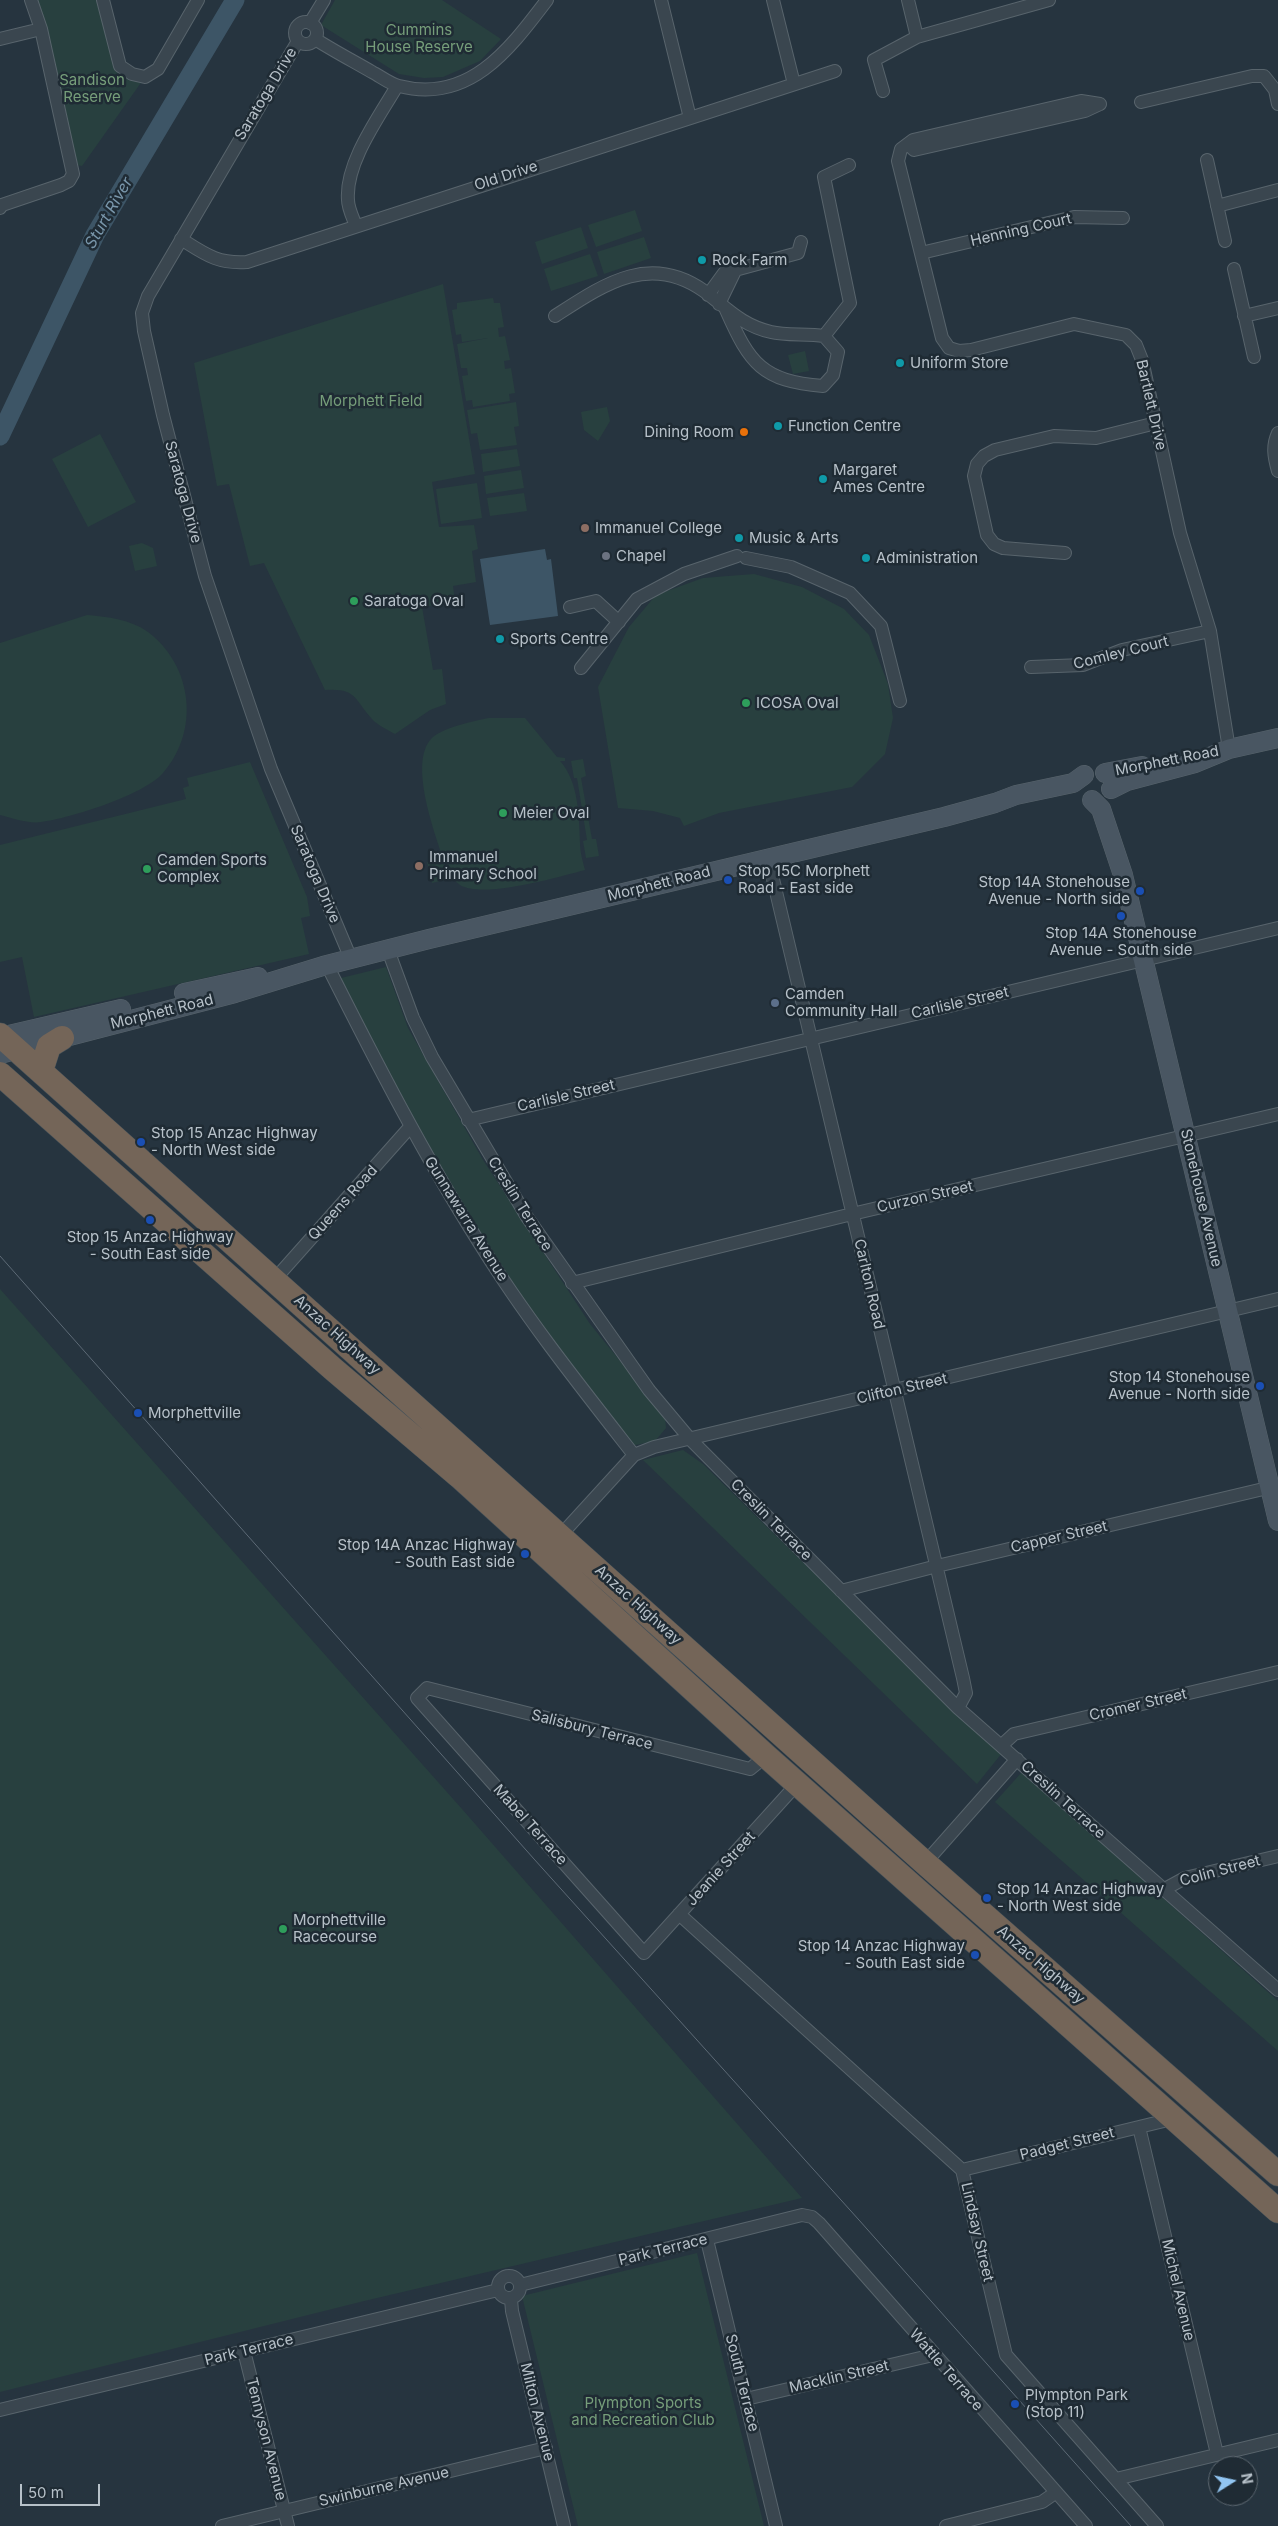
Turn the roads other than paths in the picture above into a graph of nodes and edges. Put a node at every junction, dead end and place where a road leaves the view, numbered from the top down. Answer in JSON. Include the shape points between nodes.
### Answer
{"nodes":[{"id":1,"x":31,"y":0,"type":"edge"},
{"id":2,"x":103,"y":0,"type":"edge"},
{"id":3,"x":198,"y":0,"type":"edge"},
{"id":4,"x":324,"y":0,"type":"edge"},
{"id":5,"x":547,"y":0,"type":"edge"},
{"id":6,"x":661,"y":0,"type":"edge"},
{"id":7,"x":774,"y":0,"type":"edge"},
{"id":8,"x":908,"y":0,"type":"edge"},
{"id":9,"x":1049,"y":0,"type":"edge"},
{"id":10,"x":1023,"y":3,"type":"edge"},
{"id":11,"x":310,"y":23,"type":"junction"},
{"id":12,"x":41,"y":29,"type":"junction"},
{"id":13,"x":917,"y":37,"type":"junction"},
{"id":14,"x":0,"y":39,"type":"edge"},
{"id":15,"x":316,"y":39,"type":"junction"},
{"id":16,"x":298,"y":41,"type":"junction"},
{"id":17,"x":835,"y":72,"type":"dead end"},
{"id":18,"x":794,"y":84,"type":"junction"},
{"id":19,"x":397,"y":86,"type":"junction"},
{"id":20,"x":883,"y":91,"type":"dead end"},
{"id":21,"x":1141,"y":102,"type":"dead end"},
{"id":22,"x":1278,"y":104,"type":"edge"},
{"id":23,"x":690,"y":118,"type":"junction"},
{"id":24,"x":909,"y":145,"type":"junction"},
{"id":25,"x":1207,"y":160,"type":"dead end"},
{"id":26,"x":849,"y":165,"type":"dead end"},
{"id":27,"x":1278,"y":190,"type":"edge"},
{"id":28,"x":1218,"y":206,"type":"junction"},
{"id":29,"x":0,"y":208,"type":"edge"},
{"id":30,"x":1123,"y":218,"type":"dead end"},
{"id":31,"x":356,"y":226,"type":"junction"},
{"id":32,"x":181,"y":239,"type":"junction"},
{"id":33,"x":1225,"y":241,"type":"dead end"},
{"id":34,"x":801,"y":242,"type":"dead end"},
{"id":35,"x":921,"y":253,"type":"junction"},
{"id":36,"x":736,"y":269,"type":"junction"},
{"id":37,"x":1234,"y":269,"type":"dead end"},
{"id":38,"x":708,"y":295,"type":"junction"},
{"id":39,"x":722,"y":307,"type":"junction"},
{"id":40,"x":1278,"y":308,"type":"edge"},
{"id":41,"x":555,"y":316,"type":"dead end"},
{"id":42,"x":1244,"y":316,"type":"junction"},
{"id":43,"x":824,"y":336,"type":"junction"},
{"id":44,"x":1254,"y":357,"type":"dead end"},
{"id":45,"x":1156,"y":423,"type":"junction"},
{"id":46,"x":1278,"y":433,"type":"edge"},
{"id":47,"x":1278,"y":471,"type":"edge"},
{"id":48,"x":1065,"y":553,"type":"dead end"},
{"id":49,"x":570,"y":607,"type":"dead end"},
{"id":50,"x":619,"y":622,"type":"junction"},
{"id":51,"x":1210,"y":631,"type":"junction"},
{"id":52,"x":1030,"y":667,"type":"dead end"},
{"id":53,"x":582,"y":668,"type":"dead end"},
{"id":54,"x":900,"y":701,"type":"dead end"},
{"id":55,"x":1278,"y":738,"type":"edge"},
{"id":56,"x":1229,"y":749,"type":"junction"},
{"id":57,"x":1084,"y":775,"type":"junction"},
{"id":58,"x":1108,"y":785,"type":"junction"},
{"id":59,"x":1088,"y":797,"type":"junction"},
{"id":60,"x":995,"y":804,"type":"junction"},
{"id":61,"x":768,"y":858,"type":"junction"},
{"id":62,"x":1124,"y":875,"type":"junction"},
{"id":63,"x":1278,"y":928,"type":"edge"},
{"id":64,"x":388,"y":950,"type":"junction"},
{"id":65,"x":351,"y":959,"type":"junction"},
{"id":66,"x":1143,"y":959,"type":"junction"},
{"id":67,"x":325,"y":966,"type":"junction"},
{"id":68,"x":62,"y":1038,"type":"junction"},
{"id":69,"x":812,"y":1038,"type":"junction"},
{"id":70,"x":4,"y":1043,"type":"edge"},
{"id":71,"x":41,"y":1071,"type":"junction"},
{"id":72,"x":0,"y":1074,"type":"edge"},
{"id":73,"x":1278,"y":1114,"type":"edge"},
{"id":74,"x":468,"y":1120,"type":"junction"},
{"id":75,"x":410,"y":1127,"type":"junction"},
{"id":76,"x":1186,"y":1135,"type":"junction"},
{"id":77,"x":852,"y":1214,"type":"junction"},
{"id":78,"x":275,"y":1279,"type":"junction"},
{"id":79,"x":572,"y":1283,"type":"junction"},
{"id":80,"x":1278,"y":1299,"type":"edge"},
{"id":81,"x":1227,"y":1311,"type":"junction"},
{"id":82,"x":314,"y":1314,"type":"junction"},
{"id":83,"x":313,"y":1351,"type":"junction"},
{"id":84,"x":357,"y":1353,"type":"junction"},
{"id":85,"x":357,"y":1389,"type":"junction"},
{"id":86,"x":894,"y":1391,"type":"junction"},
{"id":87,"x":690,"y":1439,"type":"junction"},
{"id":88,"x":634,"y":1455,"type":"junction"},
{"id":89,"x":1274,"y":1486,"type":"edge"},
{"id":90,"x":1278,"y":1521,"type":"edge"},
{"id":91,"x":560,"y":1536,"type":"junction"},
{"id":92,"x":937,"y":1566,"type":"junction"},
{"id":93,"x":604,"y":1575,"type":"junction"},
{"id":94,"x":841,"y":1591,"type":"junction"},
{"id":95,"x":635,"y":1603,"type":"junction"},
{"id":96,"x":607,"y":1610,"type":"junction"},
{"id":97,"x":627,"y":1628,"type":"junction"},
{"id":98,"x":1278,"y":1672,"type":"edge"},
{"id":99,"x":417,"y":1698,"type":"joint"},
{"id":100,"x":958,"y":1708,"type":"junction"},
{"id":101,"x":1002,"y":1745,"type":"junction"},
{"id":102,"x":766,"y":1756,"type":"junction"},
{"id":103,"x":1017,"y":1759,"type":"junction"},
{"id":104,"x":797,"y":1784,"type":"junction"},
{"id":105,"x":846,"y":1792,"type":"junction"},
{"id":106,"x":875,"y":1817,"type":"junction"},
{"id":107,"x":842,"y":1823,"type":"junction"},
{"id":108,"x":864,"y":1842,"type":"junction"},
{"id":109,"x":1278,"y":1856,"type":"edge"},
{"id":110,"x":926,"y":1863,"type":"junction"},
{"id":111,"x":1163,"y":1890,"type":"junction"},
{"id":112,"x":679,"y":1914,"type":"junction"},
{"id":113,"x":644,"y":1953,"type":"joint"},
{"id":114,"x":1278,"y":1990,"type":"edge"},
{"id":115,"x":1172,"y":2119,"type":"junction"},
{"id":116,"x":1222,"y":2124,"type":"junction"},
{"id":117,"x":1139,"y":2127,"type":"junction"},
{"id":118,"x":1251,"y":2150,"type":"junction"},
{"id":119,"x":1226,"y":2166,"type":"junction"},
{"id":120,"x":962,"y":2170,"type":"junction"},
{"id":121,"x":1278,"y":2174,"type":"edge"},
{"id":122,"x":1278,"y":2212,"type":"edge"},
{"id":123,"x":806,"y":2215,"type":"joint"},
{"id":124,"x":707,"y":2240,"type":"junction"},
{"id":125,"x":520,"y":2285,"type":"junction"},
{"id":126,"x":498,"y":2290,"type":"junction"},
{"id":127,"x":511,"y":2299,"type":"junction"},
{"id":128,"x":244,"y":2352,"type":"junction"},
{"id":129,"x":933,"y":2355,"type":"junction"},
{"id":130,"x":746,"y":2399,"type":"junction"},
{"id":131,"x":0,"y":2410,"type":"edge"},
{"id":132,"x":1278,"y":2440,"type":"edge"},
{"id":133,"x":546,"y":2448,"type":"junction"},
{"id":134,"x":1217,"y":2454,"type":"junction"},
{"id":135,"x":1116,"y":2479,"type":"junction"},
{"id":136,"x":1055,"y":2493,"type":"junction"},
{"id":137,"x":284,"y":2511,"type":"junction"},
{"id":138,"x":222,"y":2526,"type":"edge"},
{"id":139,"x":288,"y":2526,"type":"edge"},
{"id":140,"x":564,"y":2526,"type":"edge"},
{"id":141,"x":776,"y":2526,"type":"edge"},
{"id":142,"x":946,"y":2526,"type":"edge"},
{"id":143,"x":1086,"y":2526,"type":"edge"},
{"id":144,"x":1157,"y":2526,"type":"edge"}],
"edges":[{"from":1,"to":12,"type":"street"},
{"from":2,"to":3,"type":"street","via":[[120,66],[145,77],[158,69]]},
{"from":4,"to":11,"type":"street"},
{"from":5,"to":19,"type":"street","via":[[483,72],[446,89]]},
{"from":6,"to":23,"type":"street"},
{"from":7,"to":18,"type":"street"},
{"from":8,"to":13,"type":"street"},
{"from":9,"to":10,"type":"street"},
{"from":10,"to":13,"type":"street"},
{"from":11,"to":15,"type":"street","via":[[316,30]]},
{"from":11,"to":16,"type":"street","via":[[304,22],[297,27]]},
{"from":12,"to":14,"type":"street"},
{"from":12,"to":29,"type":"street","via":[[73,174],[61,185]]},
{"from":13,"to":20,"type":"street","via":[[874,60]]},
{"from":15,"to":16,"type":"street","via":[[308,44]]},
{"from":15,"to":19,"type":"street"},
{"from":16,"to":32,"type":"street","name":"Saratoga Drive"},
{"from":17,"to":18,"type":"street","name":"Old Drive"},
{"from":18,"to":23,"type":"street","name":"Old Drive"},
{"from":19,"to":31,"type":"street","via":[[349,176],[348,201]]},
{"from":21,"to":22,"type":"street","via":[[1264,76]]},
{"from":23,"to":31,"type":"street","name":"Old Drive"},
{"from":24,"to":24,"type":"street","via":[[913,140],[1081,101],[1100,104],[1085,112],[914,150]]},
{"from":24,"to":35,"type":"street","name":"Bartlett Drive","via":[[901,150],[898,161]]},
{"from":25,"to":28,"type":"street"},
{"from":26,"to":43,"type":"street","via":[[824,177],[850,304]]},
{"from":27,"to":28,"type":"street"},
{"from":28,"to":33,"type":"street"},
{"from":30,"to":35,"type":"street","name":"Henning Court","via":[[1074,218]]},
{"from":31,"to":32,"type":"street","name":"Old Drive","via":[[247,262],[214,260]]},
{"from":32,"to":65,"type":"street","name":"Saratoga Drive","via":[[148,296],[142,313],[162,415],[205,576],[248,707]]},
{"from":34,"to":36,"type":"street","via":[[798,253]]},
{"from":35,"to":45,"type":"street","name":"Bartlett Drive","via":[[942,338],[949,348],[971,350],[1074,324],[1126,335],[1136,345],[1142,360]]},
{"from":36,"to":38,"type":"street","via":[[724,272]]},
{"from":36,"to":39,"type":"street"},
{"from":37,"to":42,"type":"street"},
{"from":38,"to":39,"type":"street"},
{"from":38,"to":41,"type":"street","via":[[673,276],[648,273],[623,277],[599,288]]},
{"from":39,"to":43,"type":"street","via":[[733,316],[772,333]]},
{"from":39,"to":43,"type":"street","via":[[747,354],[761,368],[785,379],[823,386],[833,375],[838,352]]},
{"from":40,"to":42,"type":"street"},
{"from":42,"to":44,"type":"street"},
{"from":45,"to":48,"type":"street","via":[[1096,438],[1046,438],[995,450],[977,464],[974,476],[988,535],[994,544],[1003,548]]},
{"from":45,"to":51,"type":"street","name":"Bartlett Drive","via":[[1180,533]]},
{"from":46,"to":47,"type":"street","via":[[1274,448]]},
{"from":49,"to":50,"type":"street","via":[[596,601]]},
{"from":50,"to":53,"type":"street"},
{"from":50,"to":54,"type":"street","via":[[637,599],[684,574],[742,557],[791,567],[850,593],[881,626]]},
{"from":51,"to":52,"type":"street","name":"Comley Court","via":[[1122,650],[1083,665]]},
{"from":51,"to":56,"type":"street","name":"Bartlett Drive"},
{"from":55,"to":56,"type":"street","name":"Morphett Road"},
{"from":56,"to":58,"type":"street","name":"Morphett Road","via":[[1195,763]]},
{"from":57,"to":58,"type":"street","via":[[1095,770]]},
{"from":57,"to":59,"type":"street","via":[[1081,786]]},
{"from":57,"to":60,"type":"street","name":"Morphett Road","via":[[1073,783],[1016,795]]},
{"from":58,"to":59,"type":"street","via":[[1104,798]]},
{"from":58,"to":62,"type":"street","name":"Stonehouse Avenue"},
{"from":59,"to":60,"type":"street","name":"Morphett Road","via":[[1070,794],[1018,805]]},
{"from":59,"to":62,"type":"street","name":"Stonehouse Avenue","via":[[1101,809]]},
{"from":60,"to":61,"type":"street","name":"Morphett Road"},
{"from":61,"to":64,"type":"street","name":"Morphett Road"},
{"from":61,"to":69,"type":"street","name":"Carlton Road"},
{"from":62,"to":66,"type":"street","name":"Stonehouse Avenue"},
{"from":63,"to":66,"type":"street","name":"Carlisle Street"},
{"from":64,"to":65,"type":"street","name":"Morphett Road"},
{"from":64,"to":74,"type":"street","name":"Creslin Terrace","via":[[413,1018]]},
{"from":65,"to":67,"type":"street","name":"Morphett Road"},
{"from":66,"to":69,"type":"street","name":"Carlisle Street"},
{"from":66,"to":76,"type":"street","name":"Stonehouse Avenue"},
{"from":67,"to":68,"type":"street","name":"Morphett Road","via":[[235,994]]},
{"from":67,"to":70,"type":"street","name":"Morphett Road","via":[[228,981]]},
{"from":67,"to":75,"type":"street","name":"Gunnawarra Avenue"},
{"from":68,"to":70,"type":"street","name":"Morphett Road"},
{"from":68,"to":71,"type":"highway","via":[[49,1046]]},
{"from":69,"to":74,"type":"street","name":"Carlisle Street"},
{"from":69,"to":77,"type":"street","name":"Carlton Road"},
{"from":70,"to":71,"type":"highway","name":"Anzac Highway"},
{"from":71,"to":78,"type":"highway","name":"Anzac Highway"},
{"from":72,"to":83,"type":"highway","name":"Anzac Highway"},
{"from":73,"to":76,"type":"street","name":"Curzon Street"},
{"from":74,"to":79,"type":"street","name":"Creslin Terrace"},
{"from":75,"to":78,"type":"street","name":"Queens Road"},
{"from":75,"to":88,"type":"street","name":"Gunnawarra Avenue","via":[[506,1284]]},
{"from":76,"to":77,"type":"street","name":"Curzon Street"},
{"from":76,"to":81,"type":"street","name":"Stonehouse Avenue"},
{"from":77,"to":79,"type":"street","name":"Curzon Street"},
{"from":77,"to":86,"type":"street","name":"Carlton Road"},
{"from":78,"to":82,"type":"highway","name":"Anzac Highway"},
{"from":79,"to":87,"type":"street","name":"Creslin Terrace","via":[[654,1396]]},
{"from":80,"to":81,"type":"street","name":"Clifton Street"},
{"from":81,"to":86,"type":"street","name":"Clifton Street"},
{"from":81,"to":89,"type":"street","name":"Stonehouse Avenue"},
{"from":82,"to":83,"type":"highway","via":[[320,1324],[322,1338]]},
{"from":82,"to":84,"type":"highway","name":"Anzac Highway"},
{"from":83,"to":85,"type":"highway","name":"Anzac Highway"},
{"from":84,"to":85,"type":"highway","via":[[347,1356],[343,1365]]},
{"from":84,"to":91,"type":"highway","name":"Anzac Highway"},
{"from":85,"to":96,"type":"highway","name":"Anzac Highway"},
{"from":86,"to":87,"type":"street","name":"Clifton Street"},
{"from":86,"to":92,"type":"street","name":"Carlton Road"},
{"from":87,"to":88,"type":"street","name":"Clifton Street"},
{"from":87,"to":94,"type":"street","name":"Creslin Terrace"},
{"from":88,"to":91,"type":"street"},
{"from":89,"to":90,"type":"street","name":"Stonehouse Avenue"},
{"from":89,"to":92,"type":"street","name":"Capper Street"},
{"from":91,"to":93,"type":"highway","name":"Anzac Highway"},
{"from":92,"to":94,"type":"street","name":"Capper Street"},
{"from":92,"to":100,"type":"street","name":"Carlton Road","via":[[966,1693]]},
{"from":93,"to":95,"type":"highway","name":"Anzac Highway"},
{"from":93,"to":96,"type":"highway","via":[[614,1598],[614,1604]]},
{"from":94,"to":100,"type":"street","name":"Creslin Terrace"},
{"from":95,"to":97,"type":"highway","via":[[625,1610],[623,1617]]},
{"from":95,"to":105,"type":"highway","name":"Anzac Highway"},
{"from":96,"to":97,"type":"highway","name":"Anzac Highway"},
{"from":97,"to":102,"type":"highway","name":"Anzac Highway"},
{"from":98,"to":101,"type":"street","name":"Cromer Street","via":[[1014,1734]]},
{"from":99,"to":102,"type":"street","name":"Salisbury Terrace","via":[[427,1688],[750,1770]]},
{"from":99,"to":113,"type":"street","name":"Mabel Terrace"},
{"from":100,"to":101,"type":"street","name":"Creslin Terrace"},
{"from":101,"to":103,"type":"street","name":"Creslin Terrace"},
{"from":102,"to":104,"type":"highway","name":"Anzac Highway"},
{"from":103,"to":110,"type":"street"},
{"from":103,"to":111,"type":"street","name":"Creslin Terrace"},
{"from":104,"to":107,"type":"highway","name":"Anzac Highway"},
{"from":104,"to":112,"type":"street","name":"Jeanie Street"},
{"from":105,"to":106,"type":"highway","name":"Anzac Highway"},
{"from":105,"to":107,"type":"highway","via":[[853,1811]]},
{"from":106,"to":108,"type":"highway","via":[[863,1828]]},
{"from":106,"to":110,"type":"highway","name":"Anzac Highway"},
{"from":107,"to":108,"type":"highway","name":"Anzac Highway"},
{"from":108,"to":115,"type":"highway","name":"Anzac Highway"},
{"from":109,"to":111,"type":"street","name":"Colin Street","via":[[1185,1878]]},
{"from":110,"to":116,"type":"highway","name":"Anzac Highway"},
{"from":111,"to":114,"type":"street","name":"Creslin Terrace"},
{"from":112,"to":113,"type":"street","name":"Jeanie Street"},
{"from":112,"to":120,"type":"street","name":"Lindsay Street"},
{"from":115,"to":117,"type":"street","name":"Padget Street"},
{"from":115,"to":119,"type":"highway","name":"Anzac Highway"},
{"from":116,"to":118,"type":"highway","name":"Anzac Highway"},
{"from":116,"to":119,"type":"highway","via":[[1228,2137]]},
{"from":117,"to":120,"type":"street","name":"Padget Street"},
{"from":117,"to":134,"type":"street","name":"Michel Avenue"},
{"from":118,"to":119,"type":"highway"},
{"from":118,"to":121,"type":"highway","name":"Anzac Highway"},
{"from":119,"to":122,"type":"highway","name":"Anzac Highway"},
{"from":120,"to":135,"type":"street","name":"Lindsay Street","via":[[1004,2349],[1010,2360]]},
{"from":123,"to":124,"type":"street","name":"Park Terrace"},
{"from":123,"to":129,"type":"street","name":"Wattle Terrace","via":[[819,2223]]},
{"from":124,"to":125,"type":"street","name":"Park Terrace"},
{"from":124,"to":130,"type":"street","name":"South Terrace"},
{"from":125,"to":126,"type":"street","via":[[516,2279],[507,2276],[498,2282]]},
{"from":125,"to":127,"type":"street","via":[[519,2292]]},
{"from":126,"to":127,"type":"street","via":[[503,2297]]},
{"from":126,"to":128,"type":"street","name":"Park Terrace"},
{"from":127,"to":133,"type":"street","name":"Milton Avenue"},
{"from":128,"to":131,"type":"street","name":"Park Terrace"},
{"from":128,"to":137,"type":"street","name":"Tennyson Avenue"},
{"from":129,"to":130,"type":"street","name":"Macklin Street"},
{"from":129,"to":136,"type":"street","name":"Wattle Terrace"},
{"from":130,"to":141,"type":"street","name":"South Terrace"},
{"from":132,"to":134,"type":"street"},
{"from":133,"to":137,"type":"street","name":"Swinburne Avenue"},
{"from":133,"to":140,"type":"street","name":"Milton Avenue"},
{"from":134,"to":135,"type":"street"},
{"from":135,"to":144,"type":"street","name":"Lindsay Street"},
{"from":136,"to":142,"type":"street","via":[[1042,2502]]},
{"from":136,"to":143,"type":"street","name":"Wattle Terrace"},
{"from":137,"to":138,"type":"street","name":"Swinburne Avenue"},
{"from":137,"to":139,"type":"street","name":"Tennyson Avenue"}]}
